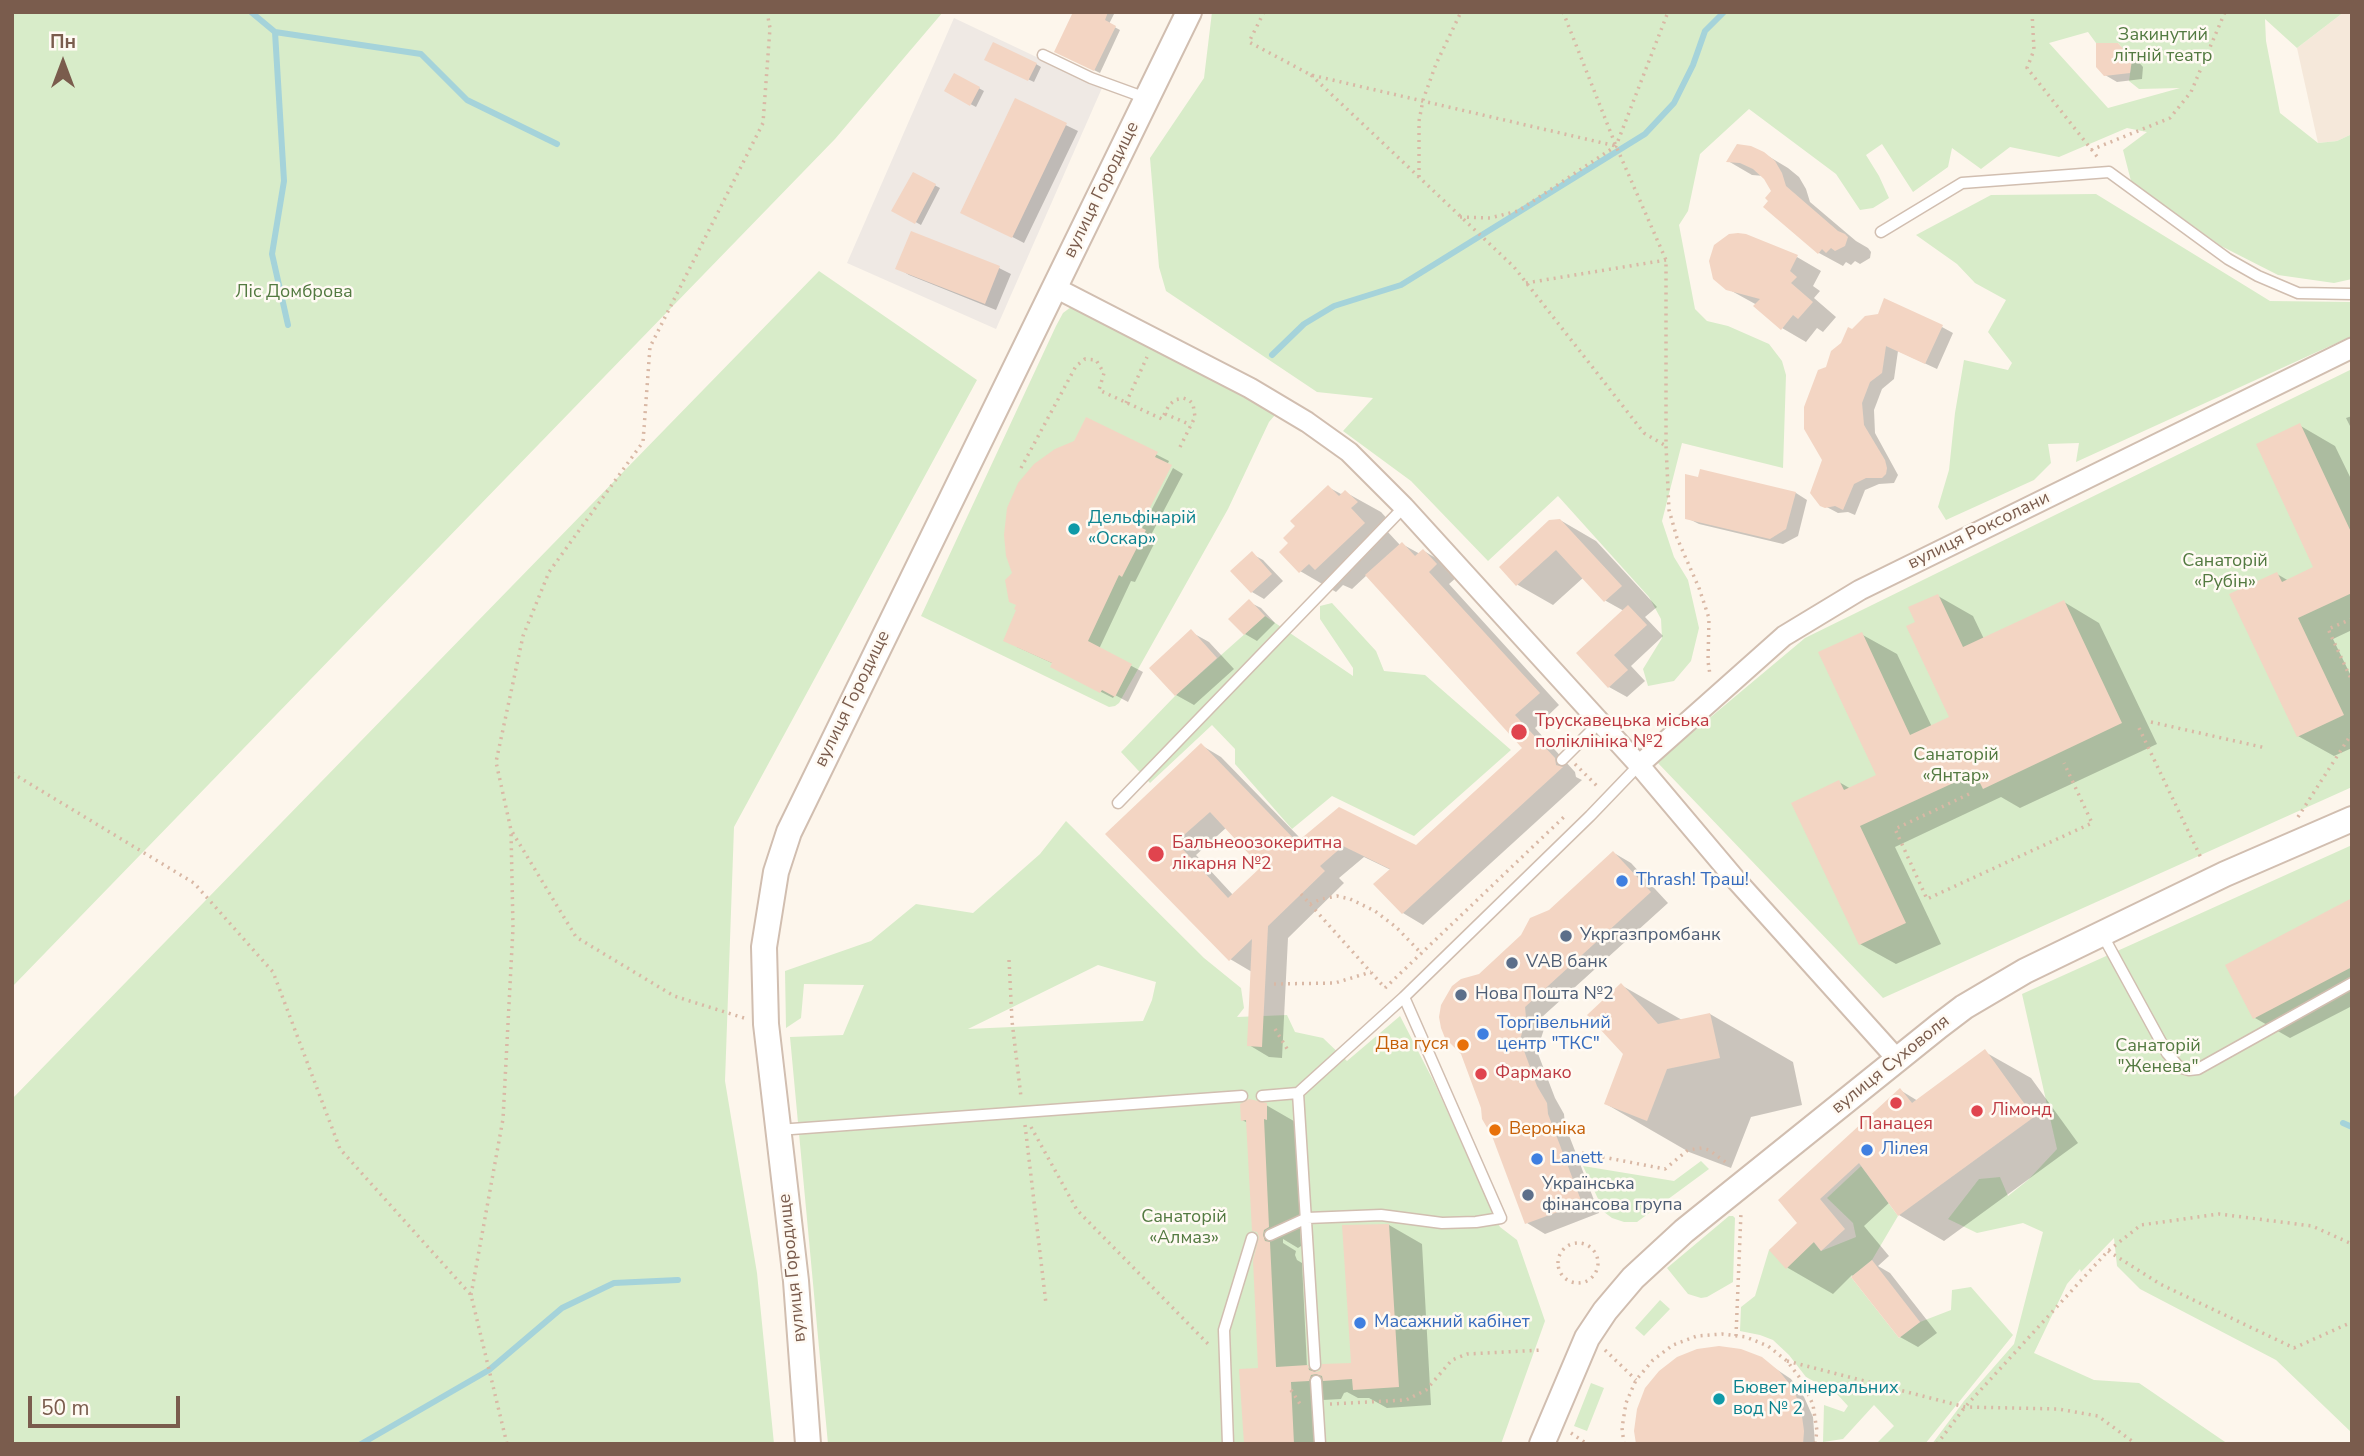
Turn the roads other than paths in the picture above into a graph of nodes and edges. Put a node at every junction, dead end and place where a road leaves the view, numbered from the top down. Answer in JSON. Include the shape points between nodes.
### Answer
{"nodes":[{"id":1,"x":1189,"y":12,"type":"edge"},
{"id":2,"x":1043,"y":55,"type":"dead end"},
{"id":3,"x":1147,"y":98,"type":"junction"},
{"id":4,"x":1881,"y":232,"type":"dead end"},
{"id":5,"x":1054,"y":287,"type":"junction"},
{"id":6,"x":2352,"y":294,"type":"edge"},
{"id":7,"x":2352,"y":348,"type":"edge"},
{"id":8,"x":1404,"y":507,"type":"junction"},
{"id":9,"x":1599,"y":723,"type":"junction"},
{"id":10,"x":1564,"y":757,"type":"road end"},
{"id":11,"x":1639,"y":765,"type":"junction"},
{"id":12,"x":1118,"y":803,"type":"dead end"},
{"id":13,"x":2352,"y":819,"type":"edge"},
{"id":14,"x":2101,"y":934,"type":"junction"},
{"id":15,"x":2352,"y":983,"type":"edge"},
{"id":16,"x":1401,"y":999,"type":"junction"},
{"id":17,"x":1897,"y":1059,"type":"junction"},
{"id":18,"x":1298,"y":1093,"type":"junction"},
{"id":19,"x":1242,"y":1096,"type":"dead end"},
{"id":20,"x":1262,"y":1096,"type":"dead end"},
{"id":21,"x":778,"y":1130,"type":"junction"},
{"id":22,"x":1307,"y":1218,"type":"junction"},
{"id":23,"x":1269,"y":1235,"type":"dead end"},
{"id":24,"x":1252,"y":1238,"type":"dead end"},
{"id":25,"x":1315,"y":1365,"type":"dead end"},
{"id":26,"x":1316,"y":1381,"type":"dead end"},
{"id":27,"x":808,"y":1444,"type":"edge"},
{"id":28,"x":1228,"y":1444,"type":"edge"},
{"id":29,"x":1320,"y":1444,"type":"edge"},
{"id":30,"x":1542,"y":1444,"type":"edge"}],
"edges":[{"from":1,"to":3,"type":"street","name":"вулиця Городище"},
{"from":2,"to":3,"type":"lane"},
{"from":3,"to":5,"type":"street","name":"вулиця Городище"},
{"from":4,"to":6,"type":"lane","via":[[1962,183],[2109,172],[2258,276],[2298,293]]},
{"from":5,"to":8,"type":"street","via":[[1307,422],[1349,452]]},
{"from":5,"to":21,"type":"street","name":"вулиця Городище","via":[[789,832],[776,872],[764,947],[766,1024]]},
{"from":7,"to":11,"type":"street","name":"вулиця Роксолани","via":[[1860,590],[1784,636]]},
{"from":8,"to":9,"type":"street"},
{"from":8,"to":12,"type":"lane"},
{"from":9,"to":10,"type":"lane"},
{"from":9,"to":11,"type":"street"},
{"from":11,"to":16,"type":"lane"},
{"from":11,"to":17,"type":"street"},
{"from":13,"to":14,"type":"street","name":"вулиця Суховоля"},
{"from":14,"to":15,"type":"lane","via":[[2167,1054],[2189,1070]]},
{"from":14,"to":17,"type":"street","name":"вулиця Суховоля","via":[[1996,987]]},
{"from":16,"to":18,"type":"lane"},
{"from":16,"to":22,"type":"lane","via":[[1501,1218],[1442,1223],[1381,1215]]},
{"from":17,"to":30,"type":"street","name":"вулиця Суховоля","via":[[1684,1231],[1633,1278],[1587,1338]]},
{"from":18,"to":20,"type":"lane"},
{"from":18,"to":22,"type":"lane"},
{"from":19,"to":21,"type":"lane"},
{"from":21,"to":27,"type":"street","name":"вулиця Городище","via":[[796,1281]]},
{"from":22,"to":23,"type":"lane"},
{"from":22,"to":25,"type":"lane"},
{"from":24,"to":28,"type":"lane","via":[[1224,1330]]},
{"from":26,"to":29,"type":"lane"}]}
